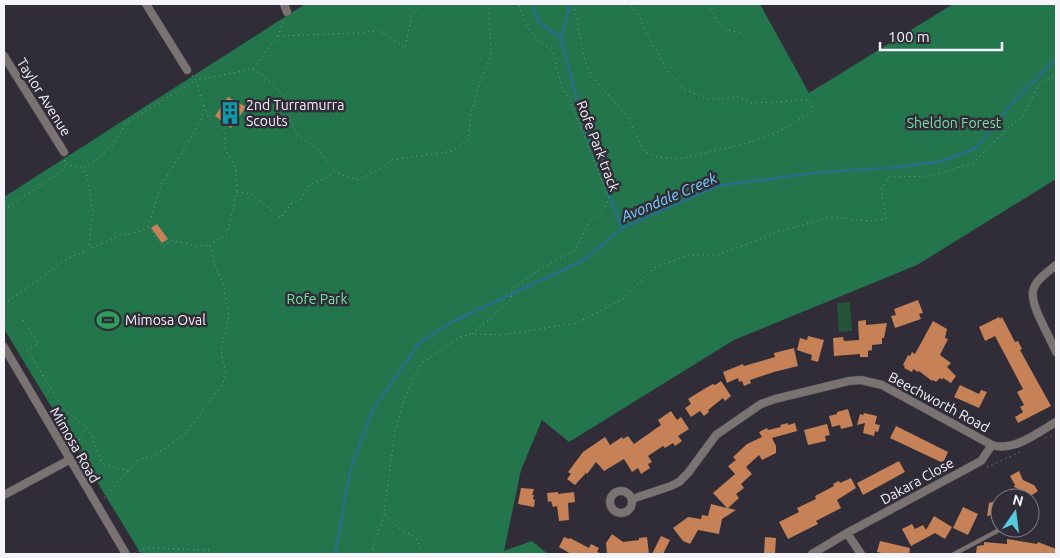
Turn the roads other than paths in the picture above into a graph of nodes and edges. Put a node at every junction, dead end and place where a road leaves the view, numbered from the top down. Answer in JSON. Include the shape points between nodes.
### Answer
{"nodes":[{"id":1,"x":146,"y":4,"type":"edge"},
{"id":2,"x":4,"y":56,"type":"edge"},
{"id":3,"x":187,"y":70,"type":"road end"},
{"id":4,"x":64,"y":152,"type":"road end"},
{"id":5,"x":1056,"y":265,"type":"edge"},
{"id":6,"x":4,"y":347,"type":"edge"},
{"id":7,"x":1056,"y":352,"type":"edge"},
{"id":8,"x":1056,"y":422,"type":"edge"},
{"id":9,"x":992,"y":445,"type":"junction"},
{"id":10,"x":67,"y":457,"type":"junction"},
{"id":11,"x":4,"y":495,"type":"edge"},
{"id":12,"x":632,"y":499,"type":"dead end"},
{"id":13,"x":847,"y":533,"type":"junction"},
{"id":14,"x":990,"y":535,"type":"edge"},
{"id":15,"x":126,"y":554,"type":"edge"},
{"id":16,"x":812,"y":554,"type":"edge"},
{"id":17,"x":861,"y":554,"type":"edge"},
{"id":18,"x":954,"y":554,"type":"edge"}],
"edges":[{"from":1,"to":3,"type":"street"},
{"from":2,"to":4,"type":"street","name":"Taylor Avenue"},
{"from":5,"to":7,"type":"street","via":[[1033,289],[1033,301]]},
{"from":6,"to":10,"type":"street","name":"Mimosa Road"},
{"from":8,"to":9,"type":"street","name":"Beechworth Road","via":[[1011,446]]},
{"from":9,"to":12,"type":"street","name":"Beechworth Road","via":[[882,385],[849,381],[761,404],[716,435],[679,482]]},
{"from":9,"to":13,"type":"street","name":"Dakara Close","via":[[981,461]]},
{"from":10,"to":11,"type":"street"},
{"from":10,"to":15,"type":"street","name":"Mimosa Road"},
{"from":13,"to":16,"type":"street","name":"Dakara Close"},
{"from":13,"to":17,"type":"street"},
{"from":14,"to":18,"type":"lane"}]}
